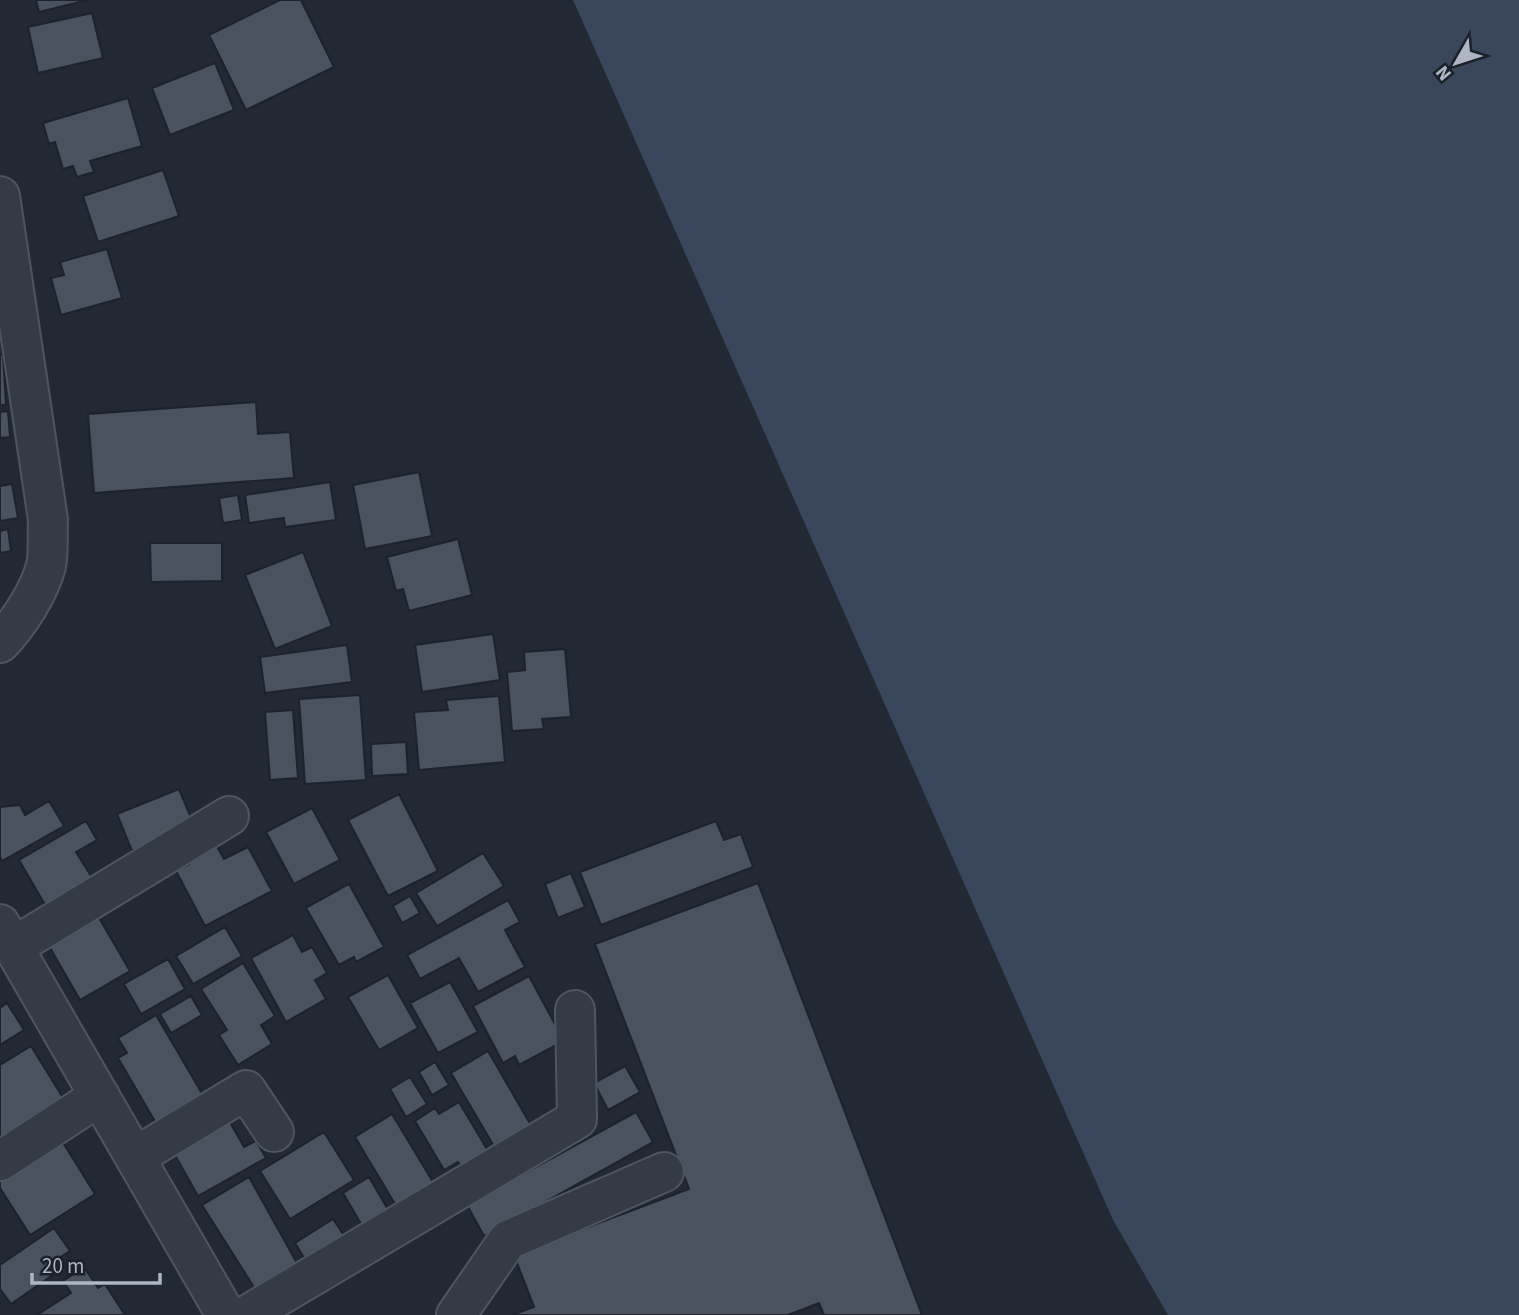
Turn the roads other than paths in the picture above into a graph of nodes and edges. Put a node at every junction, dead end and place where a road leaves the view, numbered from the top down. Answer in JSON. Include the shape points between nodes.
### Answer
{"nodes":[{"id":1,"x":0,"y":196,"type":"edge"},
{"id":2,"x":10,"y":327,"type":"edge"},
{"id":3,"x":0,"y":643,"type":"edge"},
{"id":4,"x":229,"y":816,"type":"dead end"},
{"id":5,"x":10,"y":956,"type":"edge"},
{"id":6,"x":575,"y":1010,"type":"dead end"},
{"id":7,"x":100,"y":1096,"type":"junction"},
{"id":8,"x":274,"y":1132,"type":"dead end"},
{"id":9,"x":135,"y":1157,"type":"junction"},
{"id":10,"x":0,"y":1160,"type":"edge"},
{"id":11,"x":664,"y":1172,"type":"dead end"},
{"id":12,"x":226,"y":1315,"type":"edge"},
{"id":13,"x":247,"y":1315,"type":"edge"},
{"id":14,"x":456,"y":1315,"type":"edge"}],
"edges":[{"from":1,"to":2,"type":"street"},
{"from":2,"to":3,"type":"street","via":[[48,520],[46,565],[30,601]]},
{"from":4,"to":5,"type":"street"},
{"from":5,"to":7,"type":"street"},
{"from":6,"to":13,"type":"street","via":[[578,1119]]},
{"from":7,"to":9,"type":"street"},
{"from":7,"to":10,"type":"street"},
{"from":8,"to":9,"type":"street","via":[[246,1090]]},
{"from":9,"to":12,"type":"street"},
{"from":11,"to":14,"type":"street","via":[[508,1240]]}]}
